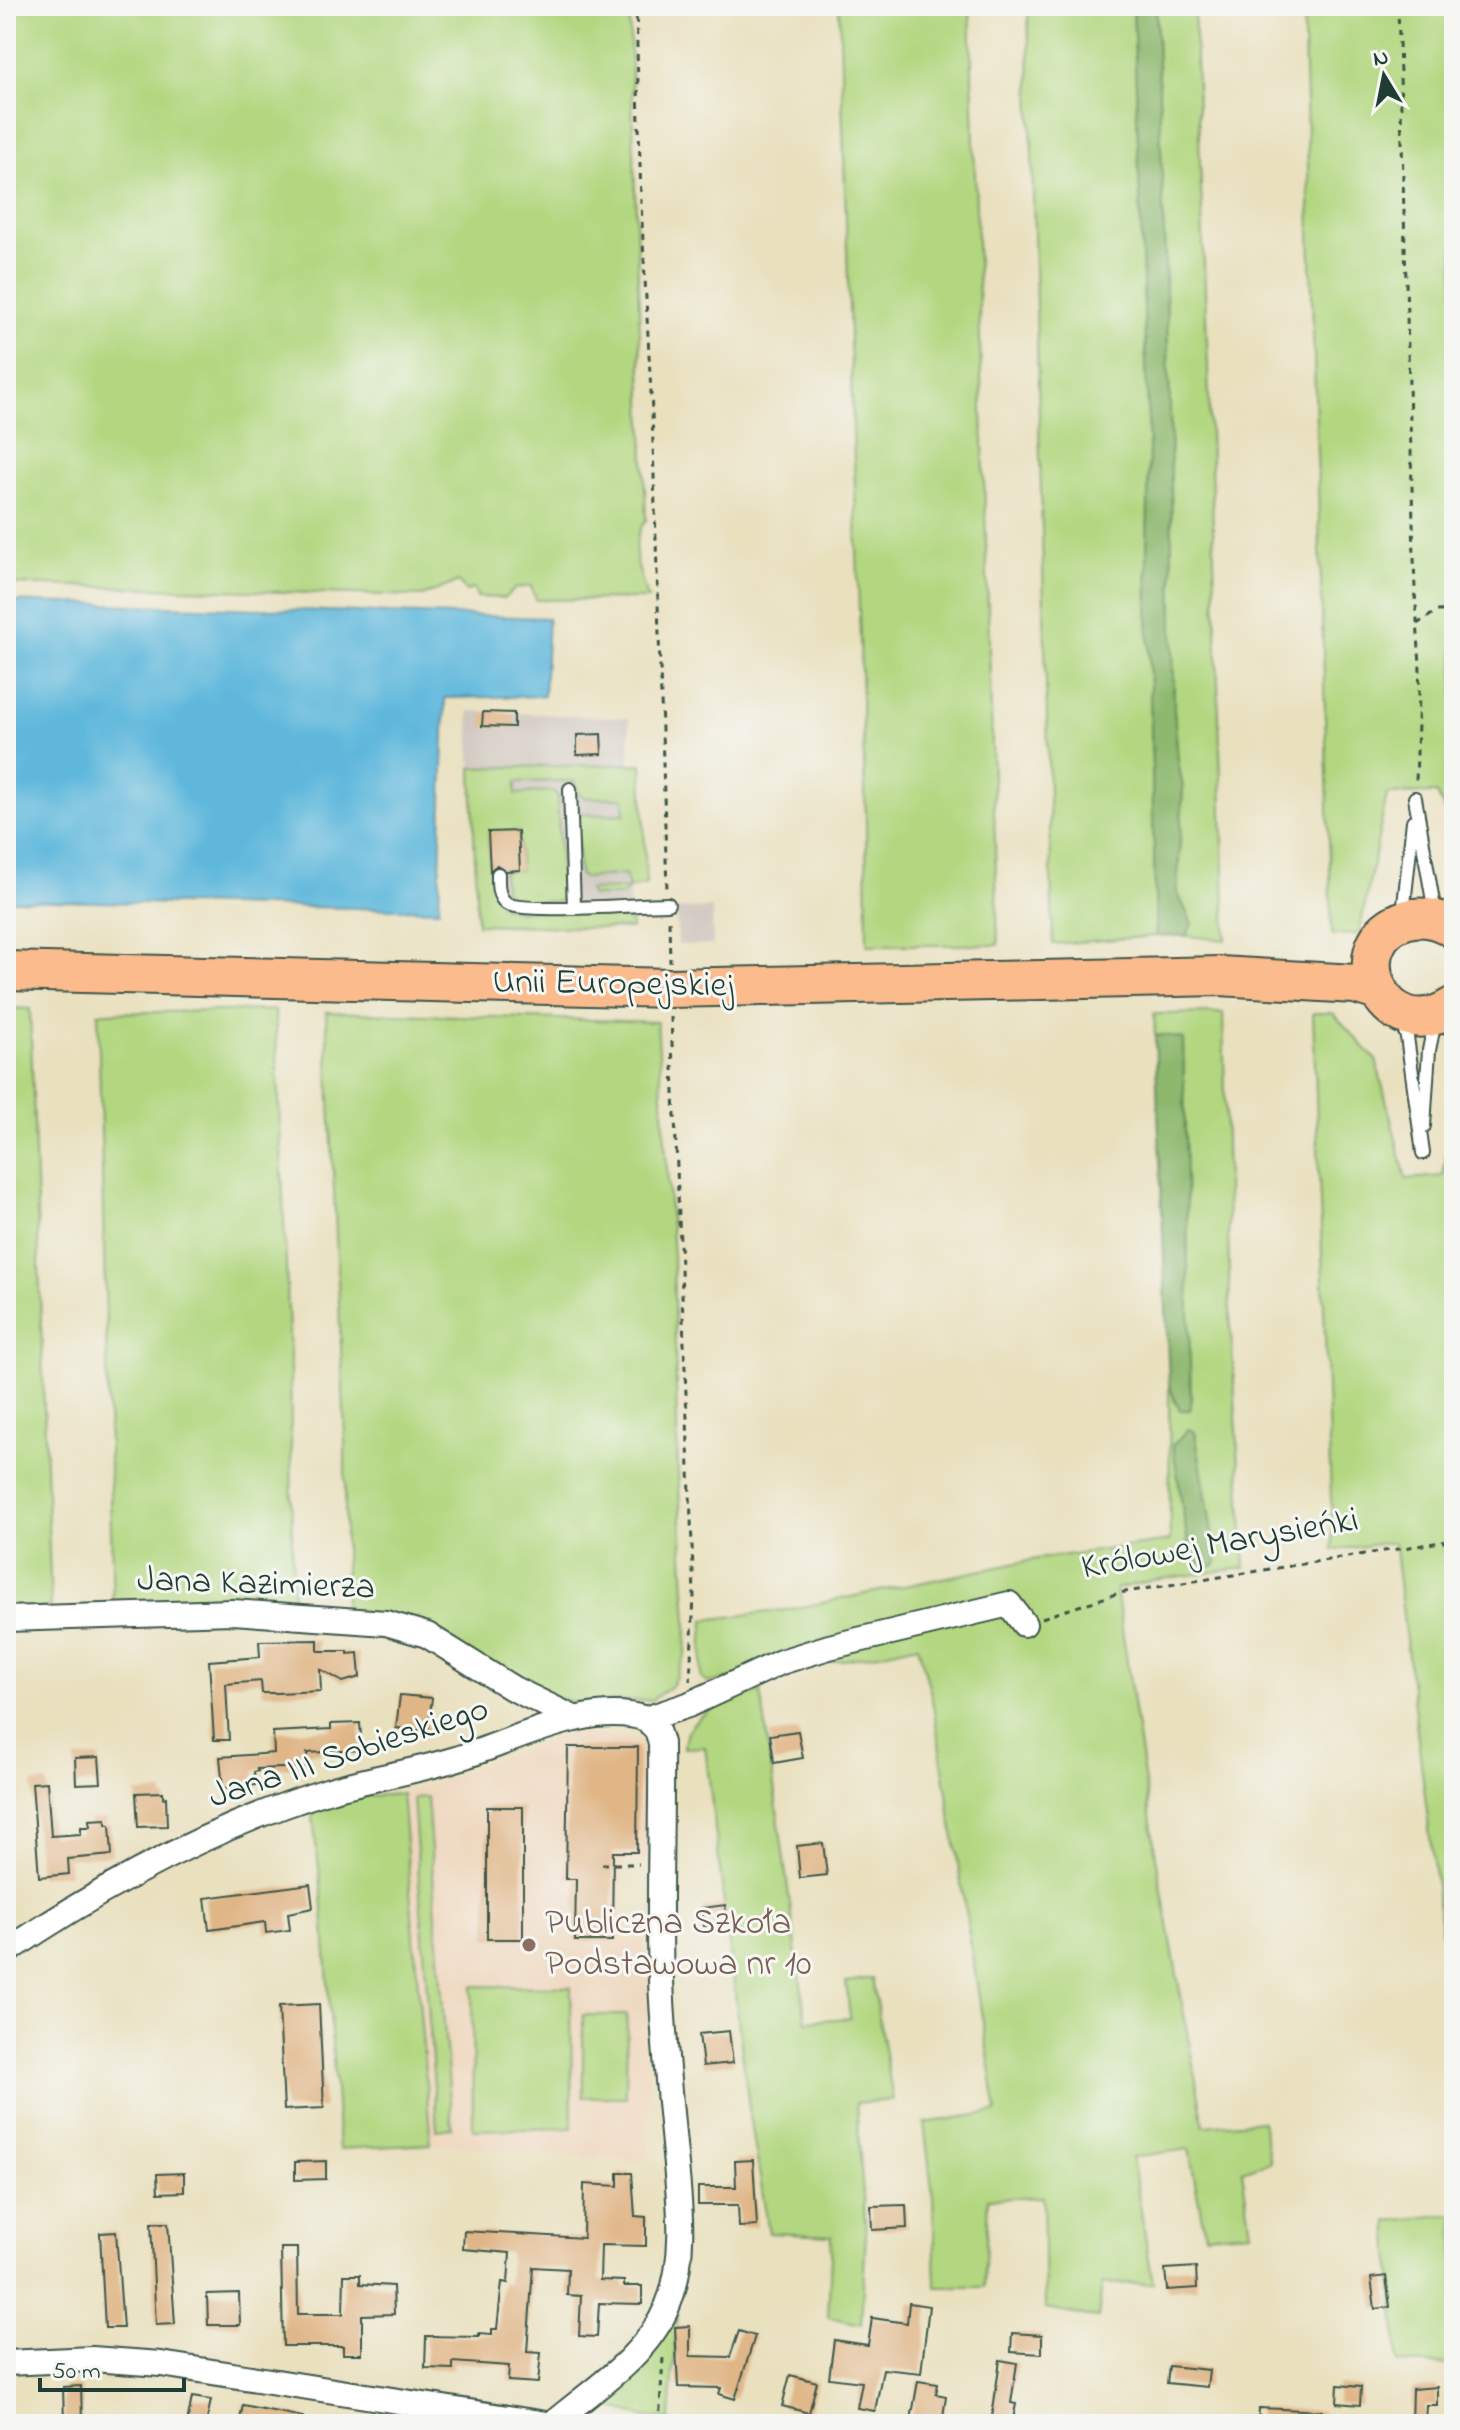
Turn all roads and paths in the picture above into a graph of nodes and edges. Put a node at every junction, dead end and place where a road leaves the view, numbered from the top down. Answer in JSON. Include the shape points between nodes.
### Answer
{"nodes":[{"id":1,"x":636,"y":6,"type":"edge"},
{"id":2,"x":1398,"y":6,"type":"edge"},
{"id":3,"x":1454,"y":610,"type":"edge"},
{"id":4,"x":1417,"y":624,"type":"junction"},
{"id":5,"x":570,"y":789,"type":"dead end"},
{"id":6,"x":1415,"y":798,"type":"junction"},
{"id":7,"x":498,"y":874,"type":"dead end"},
{"id":8,"x":668,"y":904,"type":"junction"},
{"id":9,"x":574,"y":908,"type":"junction"},
{"id":10,"x":1417,"y":929,"type":"edge"},
{"id":11,"x":6,"y":971,"type":"edge"},
{"id":12,"x":1220,"y":976,"type":"junction"},
{"id":13,"x":670,"y":988,"type":"junction"},
{"id":14,"x":1386,"y":1001,"type":"junction"},
{"id":15,"x":1445,"y":1011,"type":"edge"},
{"id":16,"x":1454,"y":1540,"type":"edge"},
{"id":17,"x":6,"y":1619,"type":"edge"},
{"id":18,"x":1024,"y":1624,"type":"joint"},
{"id":19,"x":688,"y":1705,"type":"junction"},
{"id":20,"x":576,"y":1719,"type":"junction"},
{"id":21,"x":646,"y":1719,"type":"junction"},
{"id":22,"x":602,"y":1864,"type":"dead end"},
{"id":23,"x":650,"y":1865,"type":"dead end"},
{"id":24,"x":6,"y":1952,"type":"edge"},
{"id":25,"x":663,"y":2357,"type":"dead end"},
{"id":26,"x":6,"y":2363,"type":"edge"},
{"id":27,"x":542,"y":2424,"type":"edge"},
{"id":28,"x":659,"y":2424,"type":"edge"}],
"edges":[{"from":1,"to":8,"type":"path"},
{"from":2,"to":4,"type":"path"},
{"from":3,"to":4,"type":"path","via":[[1437,611]]},
{"from":4,"to":6,"type":"path"},
{"from":5,"to":9,"type":"lane"},
{"from":6,"to":10,"type":"lane"},
{"from":6,"to":10,"type":"lane","via":[[1429,894]]},
{"from":7,"to":9,"type":"lane","via":[[506,903]]},
{"from":8,"to":9,"type":"lane"},
{"from":8,"to":13,"type":"path"},
{"from":10,"to":12,"type":"main road","name":"Unii Europejskiej","via":[[1340,961]]},
{"from":10,"to":14,"type":"main road","via":[[1371,970]]},
{"from":11,"to":13,"type":"main road","name":"Unii Europejskiej"},
{"from":12,"to":13,"type":"main road","name":"Unii Europejskiej"},
{"from":12,"to":14,"type":"main road","name":"Unii Europejskiej","via":[[1355,984]]},
{"from":13,"to":19,"type":"path","via":[[694,1595]]},
{"from":14,"to":15,"type":"main road","name":"Unii Europejskiej","via":[[1410,1017]]},
{"from":14,"to":15,"type":"lane","via":[[1407,1037],[1423,1153],[1429,1050]]},
{"from":16,"to":18,"type":"path","name":"Królowej Marysieńki","via":[[1119,1593]]},
{"from":17,"to":20,"type":"street","name":"Jana Kazimierza","via":[[233,1612],[386,1623],[427,1635],[512,1688]]},
{"from":18,"to":19,"type":"street","via":[[1009,1604],[829,1647],[781,1662]]},
{"from":19,"to":21,"type":"street"},
{"from":20,"to":21,"type":"street","name":"Jana III Sobieskiego"},
{"from":20,"to":24,"type":"street","name":"Jana III Sobieskiego","via":[[464,1757],[328,1791],[220,1831],[155,1861]]},
{"from":21,"to":27,"type":"street","via":[[661,1743],[661,1979],[678,2182],[676,2276],[665,2311],[645,2341],[608,2377]]},
{"from":22,"to":23,"type":"path"},
{"from":25,"to":28,"type":"path"},
{"from":26,"to":27,"type":"street","via":[[92,2359],[161,2364]]}]}
